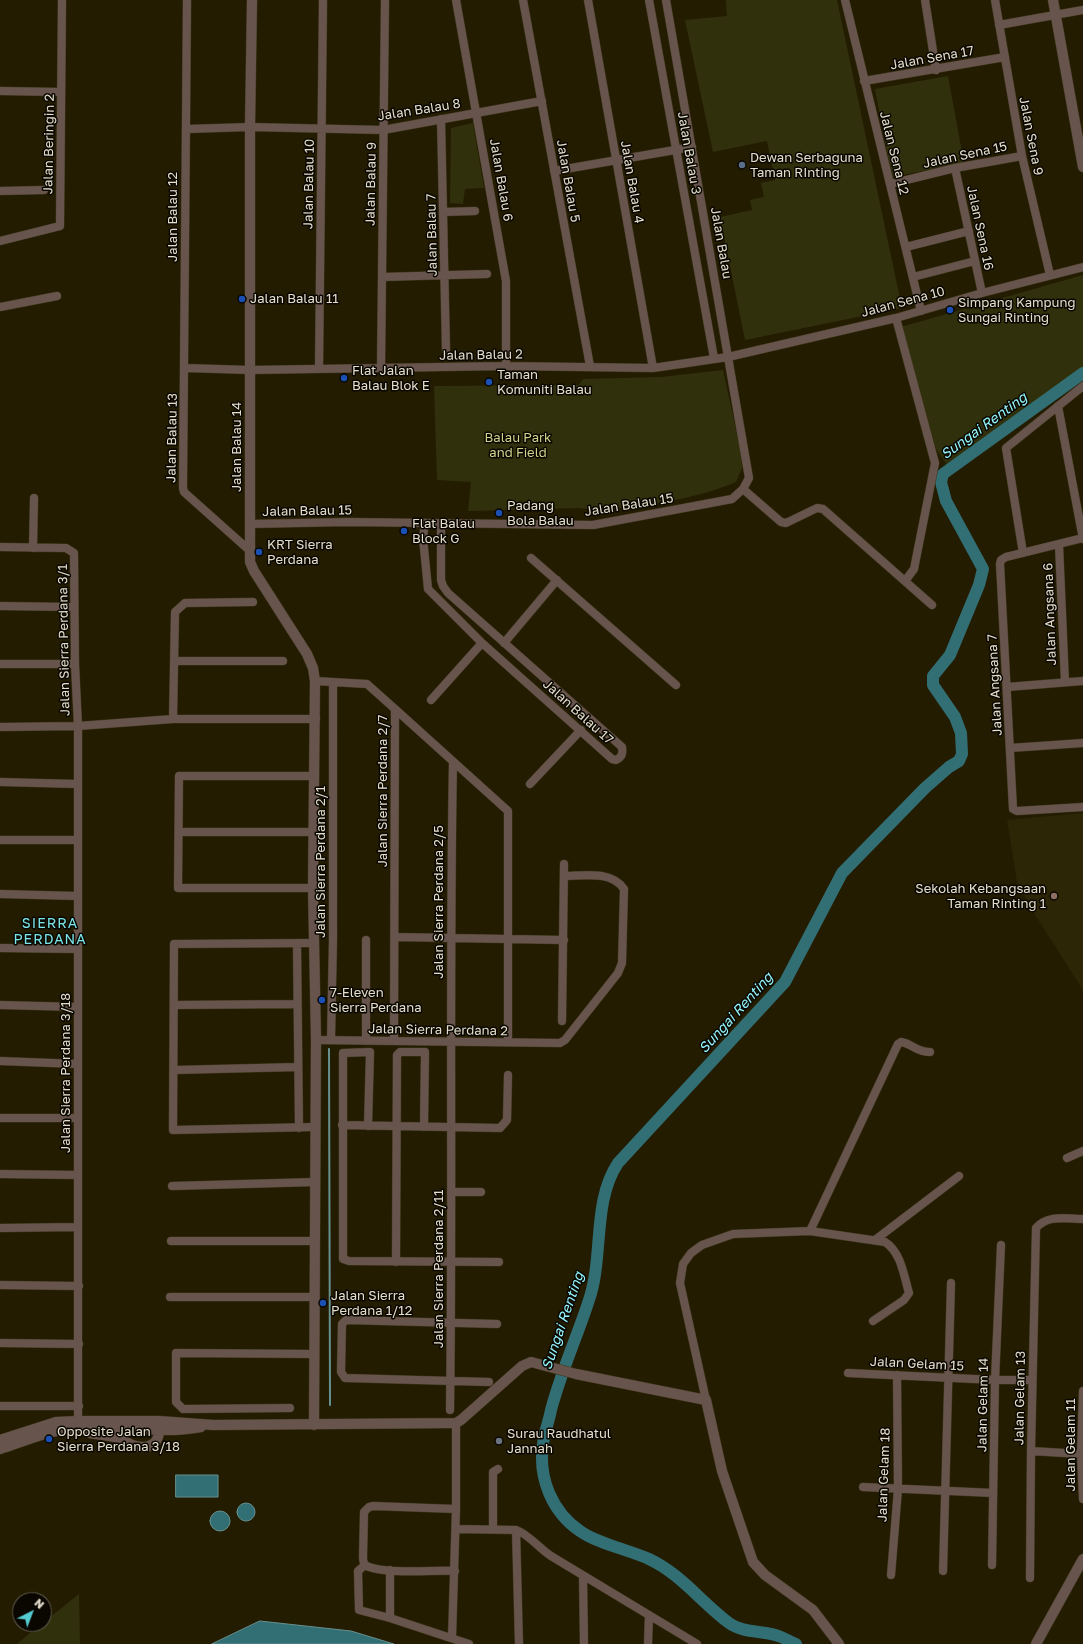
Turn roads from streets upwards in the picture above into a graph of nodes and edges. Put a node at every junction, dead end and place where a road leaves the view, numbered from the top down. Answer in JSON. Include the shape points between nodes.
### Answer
{"nodes":[{"id":1,"x":62,"y":0,"type":"edge"},
{"id":2,"x":187,"y":0,"type":"edge"},
{"id":3,"x":252,"y":0,"type":"edge"},
{"id":4,"x":323,"y":0,"type":"edge"},
{"id":5,"x":385,"y":0,"type":"edge"},
{"id":6,"x":456,"y":0,"type":"edge"},
{"id":7,"x":523,"y":0,"type":"edge"},
{"id":8,"x":588,"y":0,"type":"edge"},
{"id":9,"x":649,"y":0,"type":"edge"},
{"id":10,"x":666,"y":0,"type":"edge"},
{"id":11,"x":844,"y":0,"type":"edge"},
{"id":12,"x":925,"y":0,"type":"edge"},
{"id":13,"x":994,"y":0,"type":"edge"},
{"id":14,"x":1053,"y":0,"type":"edge"},
{"id":15,"x":1083,"y":10,"type":"edge"},
{"id":16,"x":1056,"y":16,"type":"junction"},
{"id":17,"x":999,"y":25,"type":"junction"},
{"id":18,"x":1005,"y":57,"type":"junction"},
{"id":19,"x":936,"y":70,"type":"junction"},
{"id":20,"x":864,"y":81,"type":"junction"},
{"id":21,"x":0,"y":90,"type":"edge"},
{"id":22,"x":61,"y":92,"type":"junction"},
{"id":23,"x":542,"y":101,"type":"junction"},
{"id":24,"x":477,"y":113,"type":"junction"},
{"id":25,"x":441,"y":119,"type":"junction"},
{"id":26,"x":250,"y":127,"type":"junction"},
{"id":27,"x":321,"y":128,"type":"junction"},
{"id":28,"x":187,"y":129,"type":"junction"},
{"id":29,"x":383,"y":130,"type":"junction"},
{"id":30,"x":692,"y":147,"type":"junction"},
{"id":31,"x":676,"y":150,"type":"junction"},
{"id":32,"x":1022,"y":156,"type":"junction"},
{"id":33,"x":616,"y":160,"type":"junction"},
{"id":34,"x":1083,"y":167,"type":"edge"},
{"id":35,"x":955,"y":168,"type":"junction"},
{"id":36,"x":554,"y":171,"type":"junction"},
{"id":37,"x":890,"y":184,"type":"junction"},
{"id":38,"x":44,"y":190,"type":"dead end"},
{"id":39,"x":0,"y":191,"type":"edge"},
{"id":40,"x":475,"y":211,"type":"dead end"},
{"id":41,"x":444,"y":212,"type":"junction"},
{"id":42,"x":969,"y":231,"type":"junction"},
{"id":43,"x":0,"y":241,"type":"edge"},
{"id":44,"x":906,"y":247,"type":"junction"},
{"id":45,"x":975,"y":261,"type":"junction"},
{"id":46,"x":1083,"y":267,"type":"edge"},
{"id":47,"x":487,"y":274,"type":"dead end"},
{"id":48,"x":445,"y":275,"type":"junction"},
{"id":49,"x":1050,"y":275,"type":"junction"},
{"id":50,"x":382,"y":277,"type":"junction"},
{"id":51,"x":913,"y":277,"type":"junction"},
{"id":52,"x":982,"y":293,"type":"junction"},
{"id":53,"x":57,"y":296,"type":"dead end"},
{"id":54,"x":0,"y":307,"type":"edge"},
{"id":55,"x":922,"y":311,"type":"junction"},
{"id":56,"x":896,"y":318,"type":"junction"},
{"id":57,"x":446,"y":350,"type":"dead end"},
{"id":58,"x":728,"y":357,"type":"junction"},
{"id":59,"x":714,"y":358,"type":"junction"},
{"id":60,"x":506,"y":366,"type":"junction"},
{"id":61,"x":590,"y":366,"type":"junction"},
{"id":62,"x":184,"y":368,"type":"junction"},
{"id":63,"x":653,"y":368,"type":"junction"},
{"id":64,"x":319,"y":369,"type":"junction"},
{"id":65,"x":381,"y":369,"type":"junction"},
{"id":66,"x":250,"y":370,"type":"junction"},
{"id":67,"x":1083,"y":386,"type":"edge"},
{"id":68,"x":1058,"y":406,"type":"junction"},
{"id":69,"x":743,"y":489,"type":"junction"},
{"id":70,"x":34,"y":498,"type":"dead end"},
{"id":71,"x":425,"y":523,"type":"junction"},
{"id":72,"x":441,"y":523,"type":"junction"},
{"id":73,"x":250,"y":524,"type":"junction"},
{"id":74,"x":1083,"y":538,"type":"edge"},
{"id":75,"x":1059,"y":545,"type":"junction"},
{"id":76,"x":0,"y":547,"type":"edge"},
{"id":77,"x":33,"y":548,"type":"junction"},
{"id":78,"x":249,"y":550,"type":"junction"},
{"id":79,"x":1023,"y":553,"type":"junction"},
{"id":80,"x":531,"y":558,"type":"dead end"},
{"id":81,"x":558,"y":580,"type":"junction"},
{"id":82,"x":905,"y":581,"type":"junction"},
{"id":83,"x":253,"y":602,"type":"dead end"},
{"id":84,"x":932,"y":605,"type":"dead end"},
{"id":85,"x":0,"y":606,"type":"edge"},
{"id":86,"x":74,"y":607,"type":"junction"},
{"id":87,"x":482,"y":643,"type":"junction"},
{"id":88,"x":504,"y":643,"type":"junction"},
{"id":89,"x":176,"y":661,"type":"junction"},
{"id":90,"x":283,"y":662,"type":"dead end"},
{"id":91,"x":0,"y":664,"type":"edge"},
{"id":92,"x":75,"y":664,"type":"junction"},
{"id":93,"x":315,"y":681,"type":"junction"},
{"id":94,"x":1083,"y":681,"type":"edge"},
{"id":95,"x":1065,"y":682,"type":"junction"},
{"id":96,"x":333,"y":683,"type":"junction"},
{"id":97,"x":676,"y":685,"type":"dead end"},
{"id":98,"x":1007,"y":687,"type":"junction"},
{"id":99,"x":431,"y":700,"type":"dead end"},
{"id":100,"x":396,"y":709,"type":"junction"},
{"id":101,"x":174,"y":718,"type":"junction"},
{"id":102,"x":316,"y":719,"type":"junction"},
{"id":103,"x":78,"y":726,"type":"junction"},
{"id":104,"x":0,"y":727,"type":"edge"},
{"id":105,"x":581,"y":730,"type":"junction"},
{"id":106,"x":1083,"y":743,"type":"edge"},
{"id":107,"x":1010,"y":748,"type":"junction"},
{"id":108,"x":453,"y":762,"type":"junction"},
{"id":109,"x":314,"y":776,"type":"junction"},
{"id":110,"x":0,"y":782,"type":"edge"},
{"id":111,"x":78,"y":784,"type":"junction"},
{"id":112,"x":530,"y":784,"type":"dead end"},
{"id":113,"x":1083,"y":807,"type":"edge"},
{"id":114,"x":179,"y":832,"type":"junction"},
{"id":115,"x":313,"y":832,"type":"junction"},
{"id":116,"x":0,"y":840,"type":"edge"},
{"id":117,"x":78,"y":840,"type":"junction"},
{"id":118,"x":564,"y":864,"type":"dead end"},
{"id":119,"x":564,"y":876,"type":"junction"},
{"id":120,"x":313,"y":888,"type":"junction"},
{"id":121,"x":0,"y":894,"type":"edge"},
{"id":122,"x":78,"y":896,"type":"junction"},
{"id":123,"x":395,"y":937,"type":"junction"},
{"id":124,"x":450,"y":938,"type":"junction"},
{"id":125,"x":507,"y":939,"type":"junction"},
{"id":126,"x":366,"y":940,"type":"dead end"},
{"id":127,"x":564,"y":940,"type":"junction"},
{"id":128,"x":314,"y":943,"type":"junction"},
{"id":129,"x":297,"y":944,"type":"junction"},
{"id":130,"x":0,"y":948,"type":"edge"},
{"id":131,"x":78,"y":949,"type":"junction"},
{"id":132,"x":297,"y":1004,"type":"junction"},
{"id":133,"x":0,"y":1005,"type":"edge"},
{"id":134,"x":174,"y":1005,"type":"junction"},
{"id":135,"x":78,"y":1007,"type":"junction"},
{"id":136,"x":562,"y":1021,"type":"dead end"},
{"id":137,"x":316,"y":1040,"type":"junction"},
{"id":138,"x":331,"y":1040,"type":"junction"},
{"id":139,"x":394,"y":1040,"type":"junction"},
{"id":140,"x":366,"y":1041,"type":"junction"},
{"id":141,"x":451,"y":1042,"type":"junction"},
{"id":142,"x":508,"y":1042,"type":"junction"},
{"id":143,"x":930,"y":1052,"type":"dead end"},
{"id":144,"x":0,"y":1061,"type":"edge"},
{"id":145,"x":78,"y":1064,"type":"junction"},
{"id":146,"x":298,"y":1067,"type":"junction"},
{"id":147,"x":174,"y":1070,"type":"junction"},
{"id":148,"x":508,"y":1075,"type":"dead end"},
{"id":149,"x":0,"y":1118,"type":"edge"},
{"id":150,"x":78,"y":1118,"type":"junction"},
{"id":151,"x":342,"y":1125,"type":"junction"},
{"id":152,"x":368,"y":1126,"type":"junction"},
{"id":153,"x":397,"y":1126,"type":"junction"},
{"id":154,"x":315,"y":1127,"type":"junction"},
{"id":155,"x":424,"y":1127,"type":"junction"},
{"id":156,"x":299,"y":1128,"type":"junction"},
{"id":157,"x":452,"y":1128,"type":"junction"},
{"id":158,"x":1083,"y":1151,"type":"edge"},
{"id":159,"x":1067,"y":1158,"type":"dead end"},
{"id":160,"x":0,"y":1174,"type":"edge"},
{"id":161,"x":78,"y":1175,"type":"junction"},
{"id":162,"x":959,"y":1176,"type":"dead end"},
{"id":163,"x":316,"y":1182,"type":"junction"},
{"id":164,"x":172,"y":1186,"type":"dead end"},
{"id":165,"x":452,"y":1192,"type":"junction"},
{"id":166,"x":481,"y":1192,"type":"dead end"},
{"id":167,"x":1083,"y":1219,"type":"edge"},
{"id":168,"x":78,"y":1227,"type":"junction"},
{"id":169,"x":0,"y":1228,"type":"edge"},
{"id":170,"x":810,"y":1231,"type":"junction"},
{"id":171,"x":876,"y":1240,"type":"junction"},
{"id":172,"x":171,"y":1241,"type":"dead end"},
{"id":173,"x":315,"y":1241,"type":"junction"},
{"id":174,"x":1001,"y":1245,"type":"dead end"},
{"id":175,"x":396,"y":1262,"type":"junction"},
{"id":176,"x":451,"y":1262,"type":"junction"},
{"id":177,"x":499,"y":1262,"type":"dead end"},
{"id":178,"x":951,"y":1283,"type":"dead end"},
{"id":179,"x":0,"y":1285,"type":"edge"},
{"id":180,"x":79,"y":1286,"type":"junction"},
{"id":181,"x":170,"y":1297,"type":"dead end"},
{"id":182,"x":315,"y":1297,"type":"junction"},
{"id":183,"x":873,"y":1321,"type":"dead end"},
{"id":184,"x":451,"y":1323,"type":"junction"},
{"id":185,"x":497,"y":1324,"type":"dead end"},
{"id":186,"x":0,"y":1343,"type":"edge"},
{"id":187,"x":79,"y":1344,"type":"junction"},
{"id":188,"x":314,"y":1354,"type":"junction"},
{"id":189,"x":848,"y":1372,"type":"dead end"},
{"id":190,"x":898,"y":1375,"type":"junction"},
{"id":191,"x":948,"y":1378,"type":"junction"},
{"id":192,"x":995,"y":1380,"type":"junction"},
{"id":193,"x":1032,"y":1380,"type":"junction"},
{"id":194,"x":450,"y":1381,"type":"junction"},
{"id":195,"x":489,"y":1382,"type":"dead end"},
{"id":196,"x":1083,"y":1391,"type":"edge"},
{"id":197,"x":706,"y":1400,"type":"junction"},
{"id":198,"x":0,"y":1406,"type":"edge"},
{"id":199,"x":79,"y":1406,"type":"junction"},
{"id":200,"x":290,"y":1408,"type":"dead end"},
{"id":201,"x":450,"y":1410,"type":"dead end"},
{"id":202,"x":456,"y":1423,"type":"junction"},
{"id":203,"x":78,"y":1424,"type":"junction"},
{"id":204,"x":314,"y":1425,"type":"junction"},
{"id":205,"x":160,"y":1426,"type":"junction"},
{"id":206,"x":64,"y":1430,"type":"junction"},
{"id":207,"x":0,"y":1440,"type":"edge"},
{"id":208,"x":0,"y":1449,"type":"edge"},
{"id":209,"x":1031,"y":1451,"type":"junction"},
{"id":210,"x":1081,"y":1454,"type":"junction"},
{"id":211,"x":498,"y":1469,"type":"dead end"},
{"id":212,"x":863,"y":1487,"type":"dead end"},
{"id":213,"x":898,"y":1489,"type":"junction"},
{"id":214,"x":947,"y":1491,"type":"junction"},
{"id":215,"x":993,"y":1493,"type":"junction"},
{"id":216,"x":1083,"y":1499,"type":"edge"},
{"id":217,"x":456,"y":1509,"type":"junction"},
{"id":218,"x":456,"y":1529,"type":"junction"},
{"id":219,"x":493,"y":1529,"type":"junction"},
{"id":220,"x":516,"y":1530,"type":"junction"},
{"id":221,"x":532,"y":1542,"type":"junction"},
{"id":222,"x":517,"y":1552,"type":"junction"},
{"id":223,"x":1083,"y":1559,"type":"edge"},
{"id":224,"x":365,"y":1565,"type":"junction"},
{"id":225,"x":992,"y":1565,"type":"dead end"},
{"id":226,"x":390,"y":1570,"type":"junction"},
{"id":227,"x":455,"y":1571,"type":"junction"},
{"id":228,"x":943,"y":1571,"type":"dead end"},
{"id":229,"x":891,"y":1574,"type":"dead end"},
{"id":230,"x":583,"y":1576,"type":"junction"},
{"id":231,"x":1030,"y":1578,"type":"dead end"},
{"id":232,"x":649,"y":1615,"type":"junction"},
{"id":233,"x":390,"y":1618,"type":"junction"},
{"id":234,"x":452,"y":1638,"type":"junction"},
{"id":235,"x":469,"y":1644,"type":"edge"},
{"id":236,"x":519,"y":1644,"type":"edge"},
{"id":237,"x":584,"y":1644,"type":"edge"},
{"id":238,"x":648,"y":1644,"type":"edge"},
{"id":239,"x":697,"y":1644,"type":"edge"},
{"id":240,"x":840,"y":1644,"type":"edge"},
{"id":241,"x":1036,"y":1644,"type":"edge"}],
"edges":[{"from":1,"to":22,"type":"street","name":"Jalan Beringin 2"},
{"from":2,"to":28,"type":"street","name":"Jalan Balau 12"},
{"from":3,"to":26,"type":"street"},
{"from":4,"to":27,"type":"street","name":"Jalan Balau 10"},
{"from":5,"to":29,"type":"street","name":"Jalan Balau 9"},
{"from":6,"to":24,"type":"street","name":"Jalan Balau 6"},
{"from":7,"to":23,"type":"street","name":"Jalan Balau 5"},
{"from":8,"to":33,"type":"street","name":"Jalan Balau 4"},
{"from":9,"to":31,"type":"street","name":"Jalan Balau 3"},
{"from":10,"to":30,"type":"street","name":"Jalan Balau"},
{"from":11,"to":20,"type":"street","name":"Jalan Sena 12"},
{"from":12,"to":19,"type":"street"},
{"from":13,"to":17,"type":"street","name":"Jalan Sena 9"},
{"from":14,"to":16,"type":"street"},
{"from":15,"to":16,"type":"street"},
{"from":16,"to":17,"type":"street"},
{"from":16,"to":34,"type":"street"},
{"from":17,"to":18,"type":"street","name":"Jalan Sena 9"},
{"from":18,"to":19,"type":"street","name":"Jalan Sena 17"},
{"from":18,"to":32,"type":"street","name":"Jalan Sena 9"},
{"from":19,"to":20,"type":"street","name":"Jalan Sena 17"},
{"from":20,"to":37,"type":"street","name":"Jalan Sena 12"},
{"from":21,"to":22,"type":"street"},
{"from":22,"to":43,"type":"street","name":"Jalan Beringin 2","via":[[60,226]]},
{"from":23,"to":24,"type":"street","name":"Jalan Balau 8"},
{"from":23,"to":36,"type":"street","name":"Jalan Balau 5"},
{"from":24,"to":25,"type":"street","name":"Jalan Balau 8"},
{"from":24,"to":60,"type":"street","name":"Jalan Balau 6","via":[[506,281]]},
{"from":25,"to":29,"type":"street","name":"Jalan Balau 8"},
{"from":25,"to":41,"type":"street","name":"Jalan Balau 7"},
{"from":26,"to":27,"type":"street","name":"Jalan Balau 8"},
{"from":26,"to":28,"type":"street"},
{"from":26,"to":66,"type":"street"},
{"from":27,"to":29,"type":"street","name":"Jalan Balau 8"},
{"from":27,"to":64,"type":"street","name":"Jalan Balau 10"},
{"from":28,"to":62,"type":"street","name":"Jalan Balau 12"},
{"from":29,"to":50,"type":"street","name":"Jalan Balau 9"},
{"from":30,"to":31,"type":"street"},
{"from":30,"to":58,"type":"street","name":"Jalan Balau"},
{"from":31,"to":33,"type":"street"},
{"from":31,"to":59,"type":"street","name":"Jalan Balau 3"},
{"from":32,"to":35,"type":"street","name":"Jalan Sena 15"},
{"from":32,"to":49,"type":"street","name":"Jalan Sena 9"},
{"from":33,"to":36,"type":"street"},
{"from":33,"to":63,"type":"street","name":"Jalan Balau 4"},
{"from":35,"to":37,"type":"street","name":"Jalan Sena 15"},
{"from":35,"to":42,"type":"street","name":"Jalan Sena 16"},
{"from":36,"to":61,"type":"street","name":"Jalan Balau 5"},
{"from":37,"to":44,"type":"street","name":"Jalan Sena 12"},
{"from":38,"to":39,"type":"street"},
{"from":40,"to":41,"type":"street"},
{"from":41,"to":48,"type":"street","name":"Jalan Balau 7"},
{"from":42,"to":44,"type":"street"},
{"from":42,"to":45,"type":"street","name":"Jalan Sena 16"},
{"from":44,"to":51,"type":"street","name":"Jalan Sena 12"},
{"from":45,"to":51,"type":"street"},
{"from":45,"to":52,"type":"street","name":"Jalan Sena 16"},
{"from":46,"to":49,"type":"street","name":"Jalan Sena 10"},
{"from":47,"to":48,"type":"street"},
{"from":48,"to":50,"type":"street"},
{"from":48,"to":57,"type":"street","name":"Jalan Balau 7"},
{"from":49,"to":52,"type":"street","name":"Jalan Sena 10"},
{"from":50,"to":65,"type":"street","name":"Jalan Balau 9"},
{"from":51,"to":55,"type":"street","name":"Jalan Sena 12"},
{"from":52,"to":55,"type":"street","name":"Jalan Sena 10"},
{"from":53,"to":54,"type":"street"},
{"from":55,"to":56,"type":"street","name":"Jalan Sena 10"},
{"from":56,"to":58,"type":"street","name":"Jalan Sena 10"},
{"from":56,"to":82,"type":"street","via":[[935,462],[914,569]]},
{"from":58,"to":59,"type":"street","name":"Jalan Balau 2"},
{"from":58,"to":69,"type":"street","name":"Jalan Balau","via":[[748,478]]},
{"from":59,"to":63,"type":"street","name":"Jalan Balau 2"},
{"from":60,"to":61,"type":"street","name":"Jalan Balau 2"},
{"from":60,"to":65,"type":"street","name":"Jalan Balau 2"},
{"from":61,"to":63,"type":"street","name":"Jalan Balau 2"},
{"from":62,"to":66,"type":"street","name":"Jalan Balau 2"},
{"from":62,"to":78,"type":"street","name":"Jalan Balau 13","via":[[183,490]]},
{"from":64,"to":65,"type":"street","name":"Jalan Balau 2"},
{"from":64,"to":66,"type":"street","name":"Jalan Balau 2"},
{"from":66,"to":73,"type":"street","name":"Jalan Balau 14"},
{"from":67,"to":68,"type":"street"},
{"from":68,"to":74,"type":"street"},
{"from":68,"to":79,"type":"street","via":[[1005,450]]},
{"from":69,"to":72,"type":"street","name":"Jalan Balau 15","via":[[732,499],[593,525]]},
{"from":69,"to":82,"type":"street","via":[[781,522],[786,523],[817,508],[823,509]]},
{"from":70,"to":77,"type":"street"},
{"from":71,"to":72,"type":"street","name":"Jalan Balau 15"},
{"from":71,"to":73,"type":"street","name":"Jalan Balau 15"},
{"from":71,"to":87,"type":"street","name":"Jalan Balau 17","via":[[423,538],[428,589]]},
{"from":72,"to":88,"type":"street","name":"Jalan Balau 17","via":[[442,586]]},
{"from":73,"to":78,"type":"street","name":"Jalan Balau 14"},
{"from":74,"to":75,"type":"street"},
{"from":75,"to":79,"type":"street"},
{"from":75,"to":95,"type":"street","name":"Jalan Angsana 6"},
{"from":76,"to":77,"type":"street"},
{"from":77,"to":86,"type":"street","name":"Jalan Sierra Perdana 3/1","via":[[66,548],[74,553]]},
{"from":78,"to":93,"type":"street","name":"Jalan Balau 14","via":[[254,571],[307,654]]},
{"from":79,"to":98,"type":"street","name":"Jalan Angsana 7","via":[[1001,560],[1000,564]]},
{"from":80,"to":81,"type":"street"},
{"from":81,"to":88,"type":"street"},
{"from":81,"to":97,"type":"street"},
{"from":82,"to":84,"type":"street"},
{"from":83,"to":89,"type":"street","via":[[185,603],[179,606],[175,612]]},
{"from":85,"to":86,"type":"street"},
{"from":86,"to":92,"type":"street","name":"Jalan Sierra Perdana 3/1"},
{"from":87,"to":99,"type":"street"},
{"from":87,"to":105,"type":"street","name":"Jalan Balau 17"},
{"from":88,"to":105,"type":"street","name":"Jalan Balau 17","via":[[622,747],[620,758],[612,759]]},
{"from":89,"to":90,"type":"street"},
{"from":89,"to":101,"type":"street"},
{"from":91,"to":92,"type":"street"},
{"from":92,"to":103,"type":"street","name":"Jalan Sierra Perdana 3/1"},
{"from":93,"to":96,"type":"street","name":"Jalan Sierra Perdana 2/7"},
{"from":93,"to":102,"type":"street","name":"Jalan Balau 14"},
{"from":94,"to":95,"type":"street"},
{"from":95,"to":98,"type":"street"},
{"from":96,"to":100,"type":"street","name":"Jalan Sierra Perdana 2/7","via":[[366,684]]},
{"from":96,"to":138,"type":"street","name":"Jalan Sierra Perdana 2/1"},
{"from":98,"to":107,"type":"street","name":"Jalan Angsana 7"},
{"from":100,"to":108,"type":"street"},
{"from":100,"to":123,"type":"street","name":"Jalan Sierra Perdana 2/7"},
{"from":101,"to":102,"type":"street"},
{"from":101,"to":103,"type":"street"},
{"from":102,"to":109,"type":"street","name":"Jalan Balau 14"},
{"from":103,"to":104,"type":"street"},
{"from":103,"to":111,"type":"street","name":"Jalan Sierra Perdana 3/18"},
{"from":105,"to":112,"type":"street"},
{"from":106,"to":107,"type":"street"},
{"from":107,"to":113,"type":"street","name":"Jalan Angsana 7","via":[[1013,809],[1017,811]]},
{"from":108,"to":124,"type":"street","name":"Jalan Sierra Perdana 2/5"},
{"from":108,"to":125,"type":"street","via":[[508,811]]},
{"from":109,"to":114,"type":"street","via":[[178,776]]},
{"from":109,"to":115,"type":"street","name":"Jalan Balau 14"},
{"from":110,"to":111,"type":"street"},
{"from":111,"to":117,"type":"street","name":"Jalan Sierra Perdana 3/18"},
{"from":114,"to":115,"type":"street"},
{"from":114,"to":120,"type":"street","via":[[178,888]]},
{"from":115,"to":120,"type":"street","name":"Jalan Balau 14"},
{"from":116,"to":117,"type":"street"},
{"from":117,"to":122,"type":"street","name":"Jalan Sierra Perdana 3/18"},
{"from":118,"to":119,"type":"street"},
{"from":119,"to":127,"type":"street"},
{"from":119,"to":142,"type":"street","name":"Jalan Sierra Perdana 2","via":[[608,876],[620,883],[624,889],[622,963],[618,973],[565,1040],[560,1043]]},
{"from":120,"to":128,"type":"street","name":"Jalan Balau 14"},
{"from":121,"to":122,"type":"street"},
{"from":122,"to":131,"type":"street","name":"Jalan Sierra Perdana 3/18"},
{"from":123,"to":124,"type":"street"},
{"from":123,"to":139,"type":"street","name":"Jalan Sierra Perdana 2/7"},
{"from":124,"to":125,"type":"street"},
{"from":124,"to":141,"type":"street","name":"Jalan Sierra Perdana 2/5"},
{"from":125,"to":127,"type":"street"},
{"from":125,"to":142,"type":"street"},
{"from":126,"to":140,"type":"street"},
{"from":127,"to":136,"type":"street"},
{"from":128,"to":129,"type":"street"},
{"from":128,"to":137,"type":"street","name":"Jalan Balau 14"},
{"from":129,"to":132,"type":"street"},
{"from":129,"to":134,"type":"street","via":[[174,944]]},
{"from":130,"to":131,"type":"street"},
{"from":131,"to":135,"type":"street","name":"Jalan Sierra Perdana 3/18"},
{"from":132,"to":134,"type":"street"},
{"from":132,"to":146,"type":"street"},
{"from":133,"to":135,"type":"street"},
{"from":134,"to":147,"type":"street"},
{"from":135,"to":145,"type":"street","name":"Jalan Sierra Perdana 3/18"},
{"from":137,"to":138,"type":"street","name":"Jalan Sierra Perdana 2"},
{"from":137,"to":154,"type":"street","name":"Jalan Balau 14"},
{"from":138,"to":140,"type":"street","name":"Jalan Sierra Perdana 2"},
{"from":139,"to":140,"type":"street","name":"Jalan Sierra Perdana 2"},
{"from":139,"to":141,"type":"street","name":"Jalan Sierra Perdana 2"},
{"from":141,"to":142,"type":"street","name":"Jalan Sierra Perdana 2"},
{"from":141,"to":157,"type":"street","name":"Jalan Sierra Perdana 2/5"},
{"from":143,"to":170,"type":"street","via":[[920,1052],[906,1042],[898,1044]]},
{"from":144,"to":145,"type":"street"},
{"from":145,"to":150,"type":"street","name":"Jalan Sierra Perdana 3/18"},
{"from":146,"to":147,"type":"street"},
{"from":146,"to":156,"type":"street"},
{"from":147,"to":156,"type":"street","via":[[173,1130]]},
{"from":148,"to":157,"type":"street","via":[[507,1120],[500,1128]]},
{"from":149,"to":150,"type":"street"},
{"from":150,"to":161,"type":"street","name":"Jalan Sierra Perdana 3/18"},
{"from":151,"to":152,"type":"street"},
{"from":151,"to":152,"type":"street","via":[[342,1053],[370,1052]]},
{"from":151,"to":175,"type":"street","via":[[343,1259],[349,1262]]},
{"from":152,"to":153,"type":"street"},
{"from":153,"to":155,"type":"street"},
{"from":153,"to":155,"type":"street","via":[[397,1055],[400,1052],[423,1051]]},
{"from":153,"to":175,"type":"street"},
{"from":154,"to":156,"type":"street"},
{"from":154,"to":163,"type":"street","name":"Jalan Balau 14"},
{"from":155,"to":157,"type":"street"},
{"from":157,"to":165,"type":"street","name":"Jalan Sierra Perdana 2/11"},
{"from":158,"to":159,"type":"street"},
{"from":160,"to":161,"type":"street"},
{"from":161,"to":168,"type":"street","name":"Jalan Sierra Perdana 3/18"},
{"from":162,"to":171,"type":"street"},
{"from":163,"to":164,"type":"street"},
{"from":163,"to":173,"type":"street","name":"Jalan Balau 14"},
{"from":165,"to":166,"type":"street"},
{"from":165,"to":176,"type":"street","name":"Jalan Sierra Perdana 2/11"},
{"from":167,"to":193,"type":"street","name":"Jalan Gelam 13","via":[[1050,1218],[1036,1228]]},
{"from":168,"to":169,"type":"street"},
{"from":168,"to":180,"type":"street","name":"Jalan Sierra Perdana 3/18"},
{"from":170,"to":171,"type":"street"},
{"from":170,"to":197,"type":"street","via":[[733,1234],[702,1245],[682,1264],[680,1283]]},
{"from":171,"to":183,"type":"street","via":[[886,1242],[896,1254],[909,1293],[904,1300]]},
{"from":172,"to":173,"type":"street"},
{"from":173,"to":182,"type":"street","name":"Jalan Balau 14"},
{"from":174,"to":192,"type":"street","name":"Jalan Gelam 14"},
{"from":175,"to":176,"type":"street"},
{"from":176,"to":177,"type":"street"},
{"from":176,"to":184,"type":"street","name":"Jalan Sierra Perdana 2/11"},
{"from":178,"to":191,"type":"street"},
{"from":179,"to":180,"type":"street"},
{"from":180,"to":187,"type":"street","name":"Jalan Sierra Perdana 3/18"},
{"from":181,"to":182,"type":"street"},
{"from":182,"to":188,"type":"street","name":"Jalan Balau 14"},
{"from":184,"to":185,"type":"street"},
{"from":184,"to":194,"type":"street","name":"Jalan Sierra Perdana 2/11"},
{"from":184,"to":194,"type":"street","via":[[346,1320],[342,1324],[341,1372],[345,1378]]},
{"from":186,"to":187,"type":"street"},
{"from":187,"to":199,"type":"street","name":"Jalan Sierra Perdana 3/18"},
{"from":188,"to":200,"type":"street","via":[[176,1353],[176,1402],[183,1409]]},
{"from":188,"to":204,"type":"street","name":"Jalan Balau 14"},
{"from":189,"to":190,"type":"street","name":"Jalan Gelam 15"},
{"from":190,"to":191,"type":"street","name":"Jalan Gelam 15"},
{"from":190,"to":213,"type":"street","name":"Jalan Gelam 18"},
{"from":191,"to":192,"type":"street","name":"Jalan Gelam 15"},
{"from":191,"to":214,"type":"street"},
{"from":192,"to":193,"type":"street","name":"Jalan Gelam 15"},
{"from":192,"to":215,"type":"street","name":"Jalan Gelam 14"},
{"from":193,"to":209,"type":"street","name":"Jalan Gelam 13"},
{"from":194,"to":195,"type":"street"},
{"from":194,"to":201,"type":"street","name":"Jalan Sierra Perdana 2/11"},
{"from":196,"to":210,"type":"street","name":"Jalan Gelam 11"},
{"from":197,"to":202,"type":"street","via":[[576,1374],[531,1362],[522,1366]]},
{"from":197,"to":240,"type":"street","via":[[722,1471],[753,1562],[765,1575],[813,1610]]},
{"from":198,"to":199,"type":"street"},
{"from":199,"to":203,"type":"street","name":"Jalan Sierra Perdana 3/18"},
{"from":202,"to":204,"type":"street"},
{"from":202,"to":217,"type":"street"},
{"from":203,"to":205,"type":"street"},
{"from":203,"to":206,"type":"street"},
{"from":203,"to":207,"type":"street","via":[[56,1422]]},
{"from":204,"to":205,"type":"street","via":[[213,1425],[181,1431]]},
{"from":205,"to":206,"type":"street","via":[[157,1441],[144,1447],[134,1446],[117,1437]]},
{"from":206,"to":208,"type":"street"},
{"from":209,"to":210,"type":"street"},
{"from":209,"to":231,"type":"street","name":"Jalan Gelam 13"},
{"from":210,"to":216,"type":"street","name":"Jalan Gelam 11"},
{"from":211,"to":219,"type":"street","via":[[493,1472]]},
{"from":212,"to":213,"type":"street"},
{"from":213,"to":214,"type":"street"},
{"from":213,"to":229,"type":"street","name":"Jalan Gelam 18"},
{"from":214,"to":215,"type":"street"},
{"from":214,"to":228,"type":"street"},
{"from":215,"to":225,"type":"street","name":"Jalan Gelam 14"},
{"from":217,"to":218,"type":"street"},
{"from":217,"to":224,"type":"street","via":[[369,1507],[364,1512]]},
{"from":218,"to":219,"type":"street"},
{"from":218,"to":227,"type":"street"},
{"from":219,"to":220,"type":"street"},
{"from":220,"to":221,"type":"street","via":[[525,1533]]},
{"from":220,"to":222,"type":"street"},
{"from":221,"to":222,"type":"street","via":[[523,1545]]},
{"from":221,"to":230,"type":"street"},
{"from":222,"to":236,"type":"street"},
{"from":223,"to":241,"type":"street"},
{"from":224,"to":226,"type":"street"},
{"from":224,"to":233,"type":"street","via":[[358,1571],[358,1610]]},
{"from":226,"to":227,"type":"street"},
{"from":226,"to":233,"type":"street"},
{"from":227,"to":234,"type":"street"},
{"from":230,"to":232,"type":"street"},
{"from":230,"to":237,"type":"street"},
{"from":232,"to":238,"type":"street"},
{"from":232,"to":239,"type":"street"},
{"from":233,"to":234,"type":"street"},
{"from":234,"to":235,"type":"street"}]}
